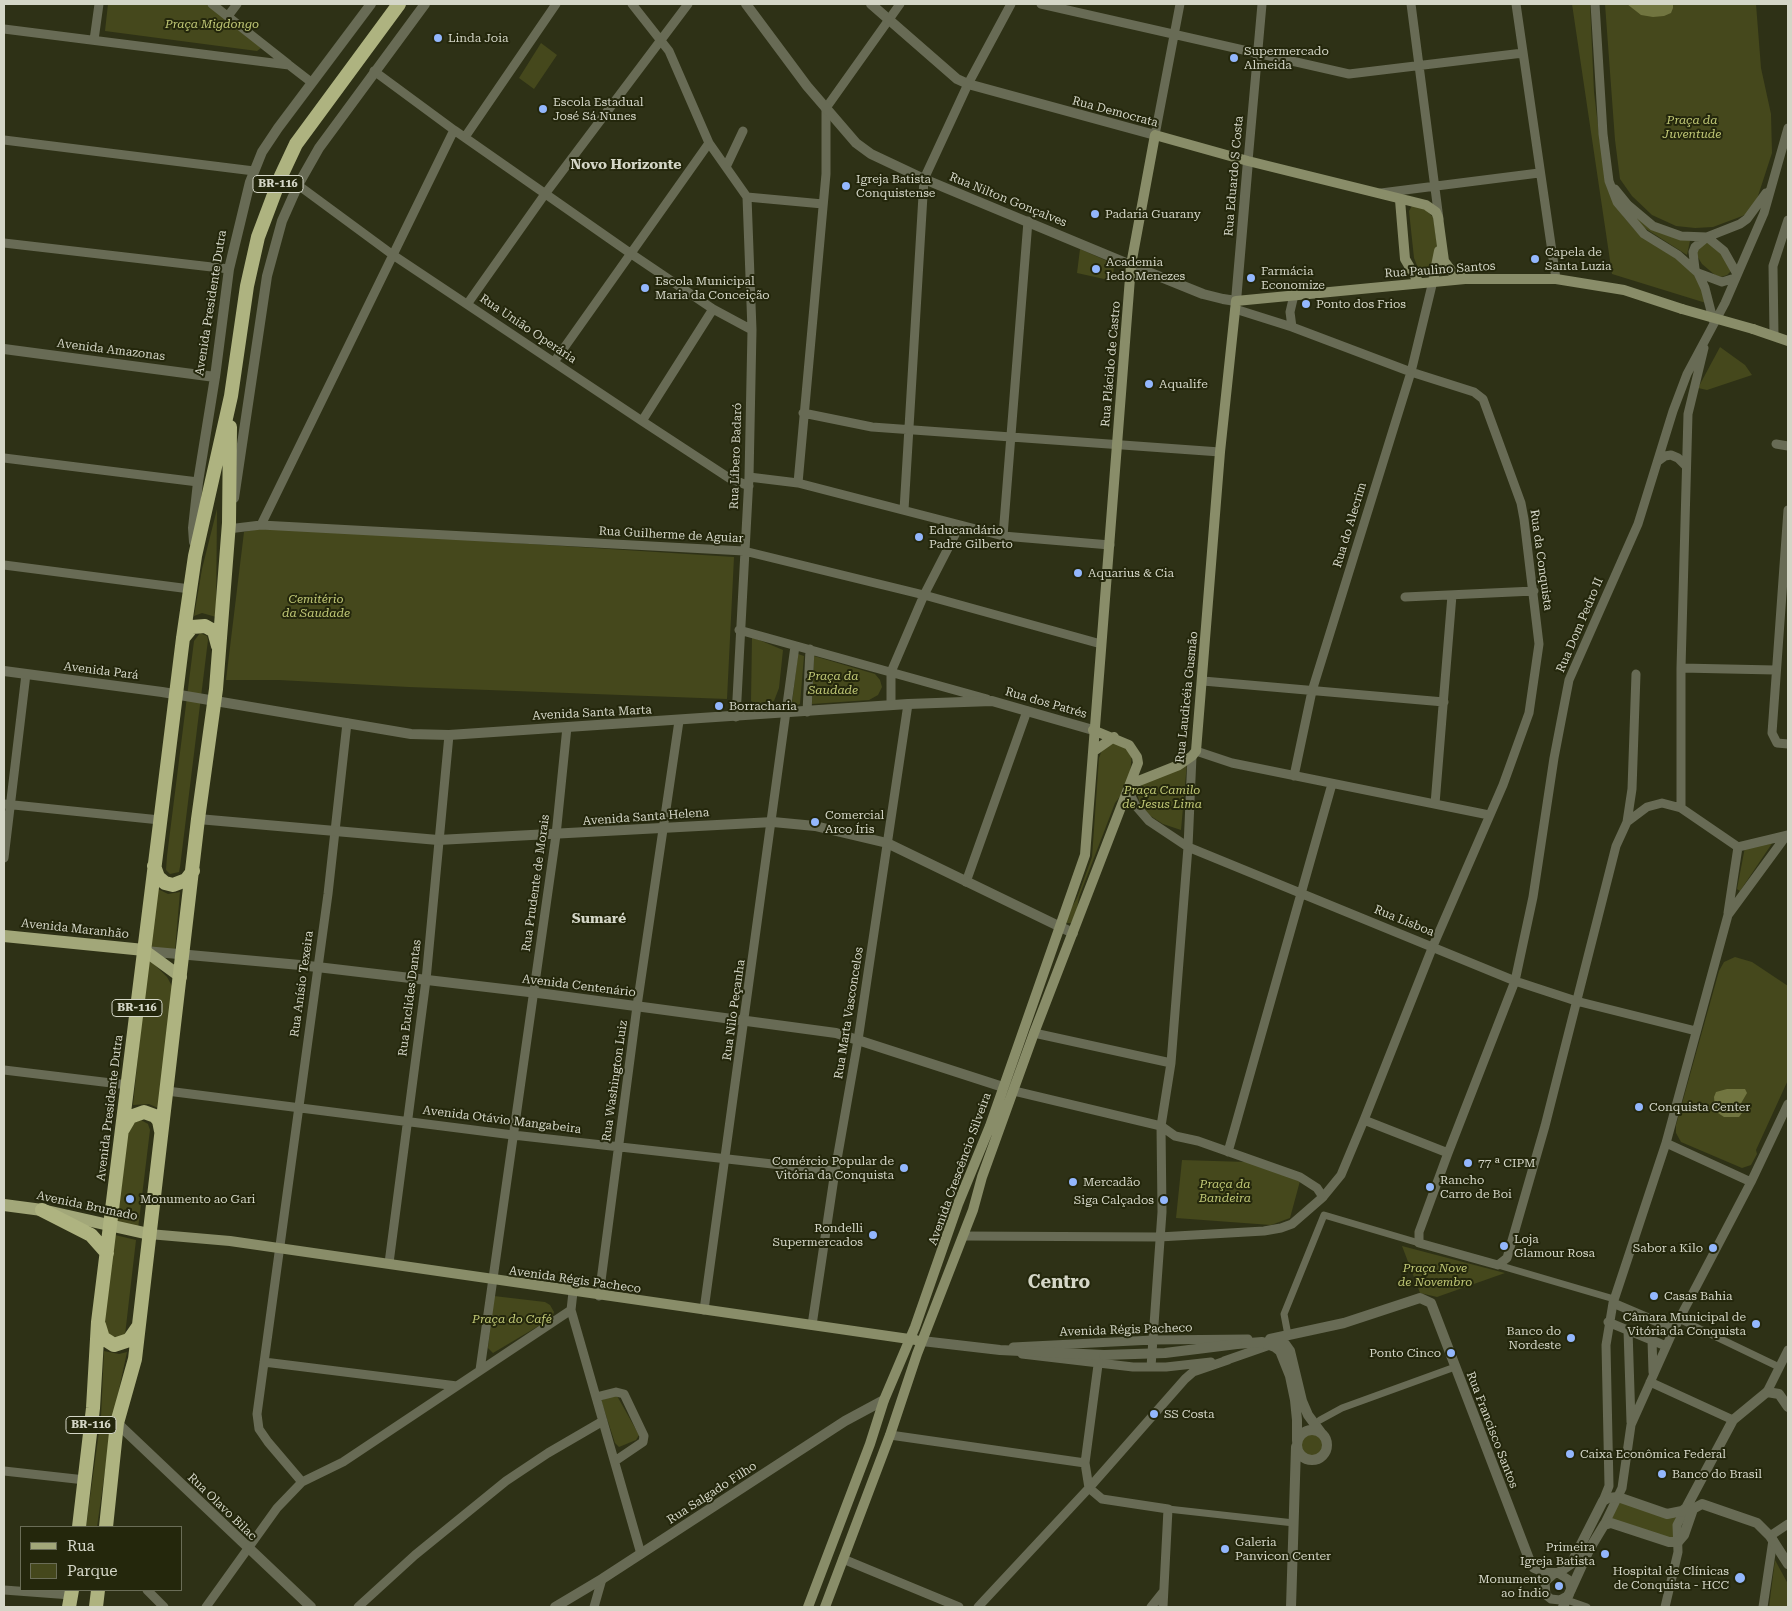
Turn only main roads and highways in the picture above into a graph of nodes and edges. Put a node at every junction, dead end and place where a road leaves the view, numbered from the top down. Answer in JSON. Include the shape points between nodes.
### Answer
{"nodes":[{"id":1,"x":399,"y":4,"type":"edge"},
{"id":2,"x":1155,"y":136,"type":"joint"},
{"id":3,"x":1400,"y":200,"type":"junction"},
{"id":4,"x":1440,"y":245,"type":"junction"},
{"id":5,"x":1465,"y":279,"type":"junction"},
{"id":6,"x":1433,"y":281,"type":"junction"},
{"id":7,"x":1419,"y":282,"type":"junction"},
{"id":8,"x":1235,"y":305,"type":"joint"},
{"id":9,"x":1788,"y":340,"type":"edge"},
{"id":10,"x":231,"y":396,"type":"junction"},
{"id":11,"x":183,"y":638,"type":"junction"},
{"id":12,"x":219,"y":647,"type":"junction"},
{"id":13,"x":1093,"y":730,"type":"junction"},
{"id":14,"x":1114,"y":737,"type":"junction"},
{"id":15,"x":1094,"y":751,"type":"junction"},
{"id":16,"x":1130,"y":787,"type":"junction"},
{"id":17,"x":154,"y":866,"type":"junction"},
{"id":18,"x":193,"y":871,"type":"junction"},
{"id":19,"x":4,"y":936,"type":"edge"},
{"id":20,"x":144,"y":950,"type":"junction"},
{"id":21,"x":181,"y":977,"type":"junction"},
{"id":22,"x":122,"y":1131,"type":"junction"},
{"id":23,"x":162,"y":1134,"type":"junction"},
{"id":24,"x":958,"y":1204,"type":"junction"},
{"id":25,"x":4,"y":1205,"type":"edge"},
{"id":26,"x":42,"y":1210,"type":"junction"},
{"id":27,"x":972,"y":1210,"type":"junction"},
{"id":28,"x":110,"y":1224,"type":"junction"},
{"id":29,"x":948,"y":1233,"type":"junction"},
{"id":30,"x":149,"y":1234,"type":"junction"},
{"id":31,"x":164,"y":1234,"type":"joint"},
{"id":32,"x":963,"y":1236,"type":"junction"},
{"id":33,"x":107,"y":1253,"type":"junction"},
{"id":34,"x":98,"y":1322,"type":"junction"},
{"id":35,"x":138,"y":1326,"type":"junction"},
{"id":36,"x":910,"y":1340,"type":"junction"},
{"id":37,"x":922,"y":1341,"type":"junction"},
{"id":38,"x":874,"y":1432,"type":"junction"},
{"id":39,"x":890,"y":1435,"type":"junction"},
{"id":40,"x":79,"y":1526,"type":"edge"},
{"id":41,"x":106,"y":1526,"type":"edge"},
{"id":42,"x":98,"y":1591,"type":"edge"},
{"id":43,"x":96,"y":1607,"type":"edge"},
{"id":44,"x":808,"y":1607,"type":"edge"},
{"id":45,"x":825,"y":1607,"type":"edge"}],
"edges":[{"from":1,"to":10,"type":"highway","name":"Avenida Presidente Dutra","number":"BR-116","via":[[302,137],[281,176],[256,245]]},
{"from":2,"to":3,"type":"main road","name":"Rua Democrata"},
{"from":2,"to":13,"type":"main road","name":"Rua Plácido de Castro","via":[[1131,265]]},
{"from":3,"to":4,"type":"main road","name":"Rua Democrata","via":[[1426,205],[1436,212]]},
{"from":3,"to":7,"type":"main road","via":[[1405,259]]},
{"from":4,"to":5,"type":"main road","via":[[1448,269]]},
{"from":4,"to":6,"type":"main road"},
{"from":5,"to":6,"type":"main road","name":"Rua Paulino Santos"},
{"from":5,"to":9,"type":"main road","name":"Rua Paulino Santos","bridge":true,"via":[[1556,279],[1616,288]]},
{"from":6,"to":7,"type":"main road","name":"Rua Paulino Santos"},
{"from":7,"to":8,"type":"main road","name":"Rua Paulino Santos","via":[[1294,295]]},
{"from":8,"to":16,"type":"main road","name":"Rua Laudicéia Gusmão","via":[[1194,754],[1179,765]]},
{"from":10,"to":11,"type":"highway","name":"Avenida Presidente Dutra","number":"BR-116","via":[[196,556]]},
{"from":10,"to":12,"type":"highway","name":"Avenida Presidente Dutra","number":"BR-116","via":[[229,526]]},
{"from":11,"to":12,"type":"highway","via":[[192,627],[205,626],[214,631]]},
{"from":11,"to":17,"type":"highway","name":"Avenida Presidente Dutra","number":"BR-116"},
{"from":12,"to":18,"type":"highway","number":"BR-116"},
{"from":13,"to":14,"type":"main road"},
{"from":13,"to":15,"type":"main road","name":"Avenida Crescêncio Silveira"},
{"from":14,"to":15,"type":"main road"},
{"from":14,"to":16,"type":"main road","name":"Avenida Crescêncio Silveira","via":[[1129,745],[1138,757]]},
{"from":15,"to":24,"type":"main road","name":"Avenida Crescêncio Silveira","via":[[1085,855]]},
{"from":16,"to":27,"type":"main road","name":"Avenida Crescêncio Silveira","via":[[1034,1033]]},
{"from":17,"to":18,"type":"highway","via":[[158,877],[173,885],[186,880]]},
{"from":17,"to":20,"type":"highway","name":"Avenida Presidente Dutra","number":"BR-116"},
{"from":18,"to":21,"type":"highway","number":"BR-116"},
{"from":19,"to":20,"type":"main road","name":"Avenida Maranhão"},
{"from":20,"to":21,"type":"main road"},
{"from":20,"to":22,"type":"highway","name":"Avenida Presidente Dutra","number":"BR-116"},
{"from":21,"to":23,"type":"highway","number":"BR-116"},
{"from":22,"to":23,"type":"highway","via":[[130,1117],[144,1112],[158,1121]]},
{"from":22,"to":28,"type":"highway","name":"Avenida Presidente Dutra","number":"BR-116"},
{"from":23,"to":30,"type":"highway","number":"BR-116"},
{"from":24,"to":27,"type":"main road","via":[[966,1204]]},
{"from":24,"to":29,"type":"main road","name":"Avenida Crescêncio Silveira"},
{"from":25,"to":26,"type":"main road","name":"Avenida Brumado"},
{"from":26,"to":28,"type":"main road","name":"Avenida Brumado"},
{"from":26,"to":33,"type":"highway","via":[[91,1235]]},
{"from":27,"to":32,"type":"main road","name":"Avenida Crescêncio Silveira"},
{"from":28,"to":30,"type":"main road","name":"Avenida Brumado"},
{"from":28,"to":33,"type":"highway","name":"Avenida Presidente Dutra","number":"BR-116"},
{"from":29,"to":32,"type":"main road","via":[[954,1238]]},
{"from":29,"to":36,"type":"main road","name":"Avenida Crescêncio Silveira"},
{"from":30,"to":31,"type":"main road","name":"Avenida Brumado"},
{"from":30,"to":35,"type":"highway","number":"BR-116"},
{"from":31,"to":36,"type":"main road","name":"Avenida Régis Pacheco"},
{"from":32,"to":37,"type":"main road","name":"Avenida Crescêncio Silveira"},
{"from":33,"to":34,"type":"highway","name":"Avenida Presidente Dutra","number":"BR-116"},
{"from":34,"to":35,"type":"highway","via":[[103,1338],[114,1345],[128,1340]]},
{"from":34,"to":40,"type":"highway","name":"Avenida Presidente Dutra","number":"BR-116","via":[[93,1408]]},
{"from":35,"to":41,"type":"highway","number":"BR-116","via":[[135,1359],[117,1423]]},
{"from":36,"to":37,"type":"main road","name":"Avenida Régis Pacheco"},
{"from":36,"to":38,"type":"main road","name":"Avenida Crescêncio Silveira"},
{"from":37,"to":39,"type":"main road","name":"Avenida Crescêncio Silveira"},
{"from":38,"to":39,"type":"main road","via":[[885,1437]]},
{"from":38,"to":44,"type":"main road","name":"Avenida Crescêncio Silveira"},
{"from":39,"to":45,"type":"main road","name":"Avenida Crescêncio Silveira"},
{"from":42,"to":43,"type":"highway"}]}
